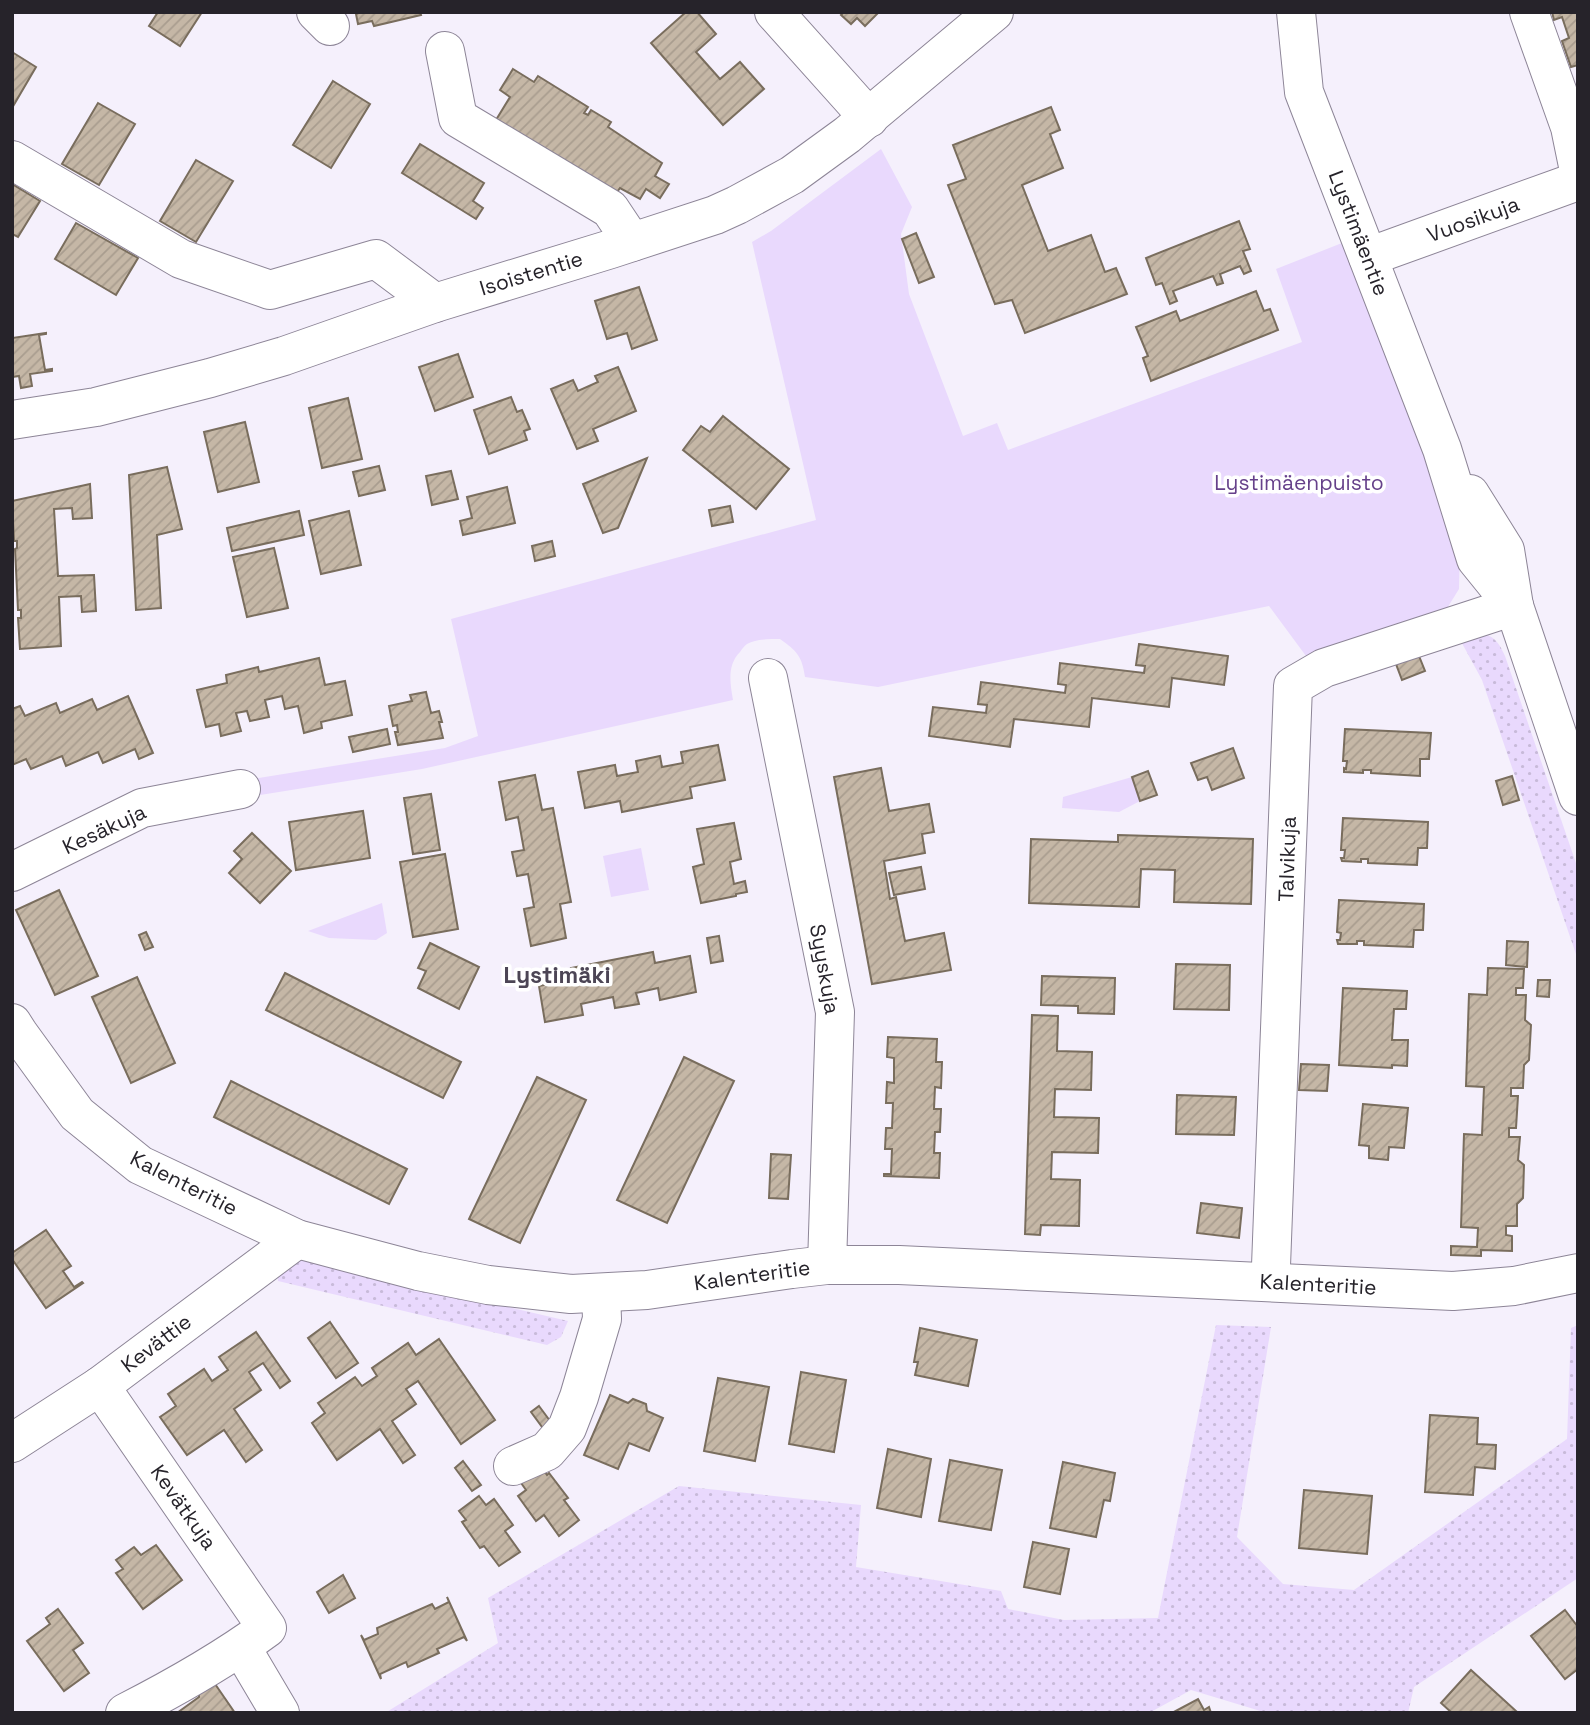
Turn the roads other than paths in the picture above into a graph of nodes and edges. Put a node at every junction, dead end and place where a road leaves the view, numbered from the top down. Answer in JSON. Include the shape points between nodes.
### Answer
{"nodes":[{"id":1,"x":774,"y":12,"type":"edge"},
{"id":2,"x":995,"y":12,"type":"edge"},
{"id":3,"x":1296,"y":12,"type":"edge"},
{"id":4,"x":1529,"y":12,"type":"edge"},
{"id":5,"x":445,"y":51,"type":"dead end"},
{"id":6,"x":869,"y":118,"type":"junction"},
{"id":7,"x":12,"y":160,"type":"edge"},
{"id":8,"x":1578,"y":166,"type":"edge"},
{"id":9,"x":1578,"y":181,"type":"edge"},
{"id":10,"x":632,"y":242,"type":"junction"},
{"id":11,"x":1368,"y":257,"type":"junction"},
{"id":12,"x":435,"y":303,"type":"junction"},
{"id":13,"x":12,"y":420,"type":"edge"},
{"id":14,"x":1514,"y":606,"type":"junction"},
{"id":15,"x":768,"y":678,"type":"dead end"},
{"id":16,"x":241,"y":789,"type":"dead end"},
{"id":17,"x":1578,"y":796,"type":"edge"},
{"id":18,"x":12,"y":872,"type":"edge"},
{"id":19,"x":14,"y":1032,"type":"edge"},
{"id":20,"x":298,"y":1239,"type":"junction"},
{"id":21,"x":827,"y":1265,"type":"junction"},
{"id":22,"x":1271,"y":1266,"type":"dead end"},
{"id":23,"x":1578,"y":1273,"type":"edge"},
{"id":24,"x":601,"y":1293,"type":"junction"},
{"id":25,"x":100,"y":1386,"type":"junction"},
{"id":26,"x":12,"y":1443,"type":"edge"},
{"id":27,"x":513,"y":1466,"type":"dead end"},
{"id":28,"x":254,"y":1638,"type":"junction"},
{"id":29,"x":125,"y":1713,"type":"edge"},
{"id":30,"x":280,"y":1713,"type":"edge"}],
"edges":[{"from":1,"to":6,"type":"street"},
{"from":2,"to":6,"type":"street","name":"Isoistentie"},
{"from":3,"to":11,"type":"street","name":"Lystimäentie","via":[[1304,92]]},
{"from":4,"to":8,"type":"street","via":[[1570,127]]},
{"from":5,"to":10,"type":"street","via":[[458,118],[610,209]]},
{"from":6,"to":10,"type":"street","name":"Isoistentie","via":[[792,175],[737,205]]},
{"from":7,"to":12,"type":"street","via":[[181,258],[270,289],[376,259]]},
{"from":9,"to":11,"type":"street","name":"Vuosikuja"},
{"from":10,"to":12,"type":"street","name":"Isoistentie"},
{"from":11,"to":14,"type":"street","name":"Lystimäentie","via":[[1442,449],[1476,559]]},
{"from":12,"to":13,"type":"street","name":"Isoistentie","via":[[210,378],[96,407]]},
{"from":14,"to":17,"type":"street","name":"Lystimäentie"},
{"from":14,"to":22,"type":"street","name":"Talvikuja","via":[[1324,668],[1293,686]]},
{"from":15,"to":21,"type":"street","name":"Syyskuja","via":[[835,1012]]},
{"from":16,"to":18,"type":"street","name":"Kesäkuja","via":[[142,808]]},
{"from":19,"to":20,"type":"street","name":"Kalenteritie","via":[[77,1115],[139,1165]]},
{"from":20,"to":24,"type":"street","name":"Kalenteritie","via":[[488,1285]]},
{"from":20,"to":25,"type":"street","name":"Kevättie"},
{"from":21,"to":23,"type":"street","name":"Kalenteritie","via":[[1453,1291],[1514,1286]]},
{"from":21,"to":24,"type":"street","name":"Kalenteritie"},
{"from":24,"to":27,"type":"street","via":[[602,1319],[567,1427],[547,1451]]},
{"from":25,"to":26,"type":"street","name":"Kevättie"},
{"from":25,"to":28,"type":"street","name":"Kevätkuja"},
{"from":28,"to":29,"type":"street"},
{"from":28,"to":30,"type":"street","name":"Kevätkuja"}]}
